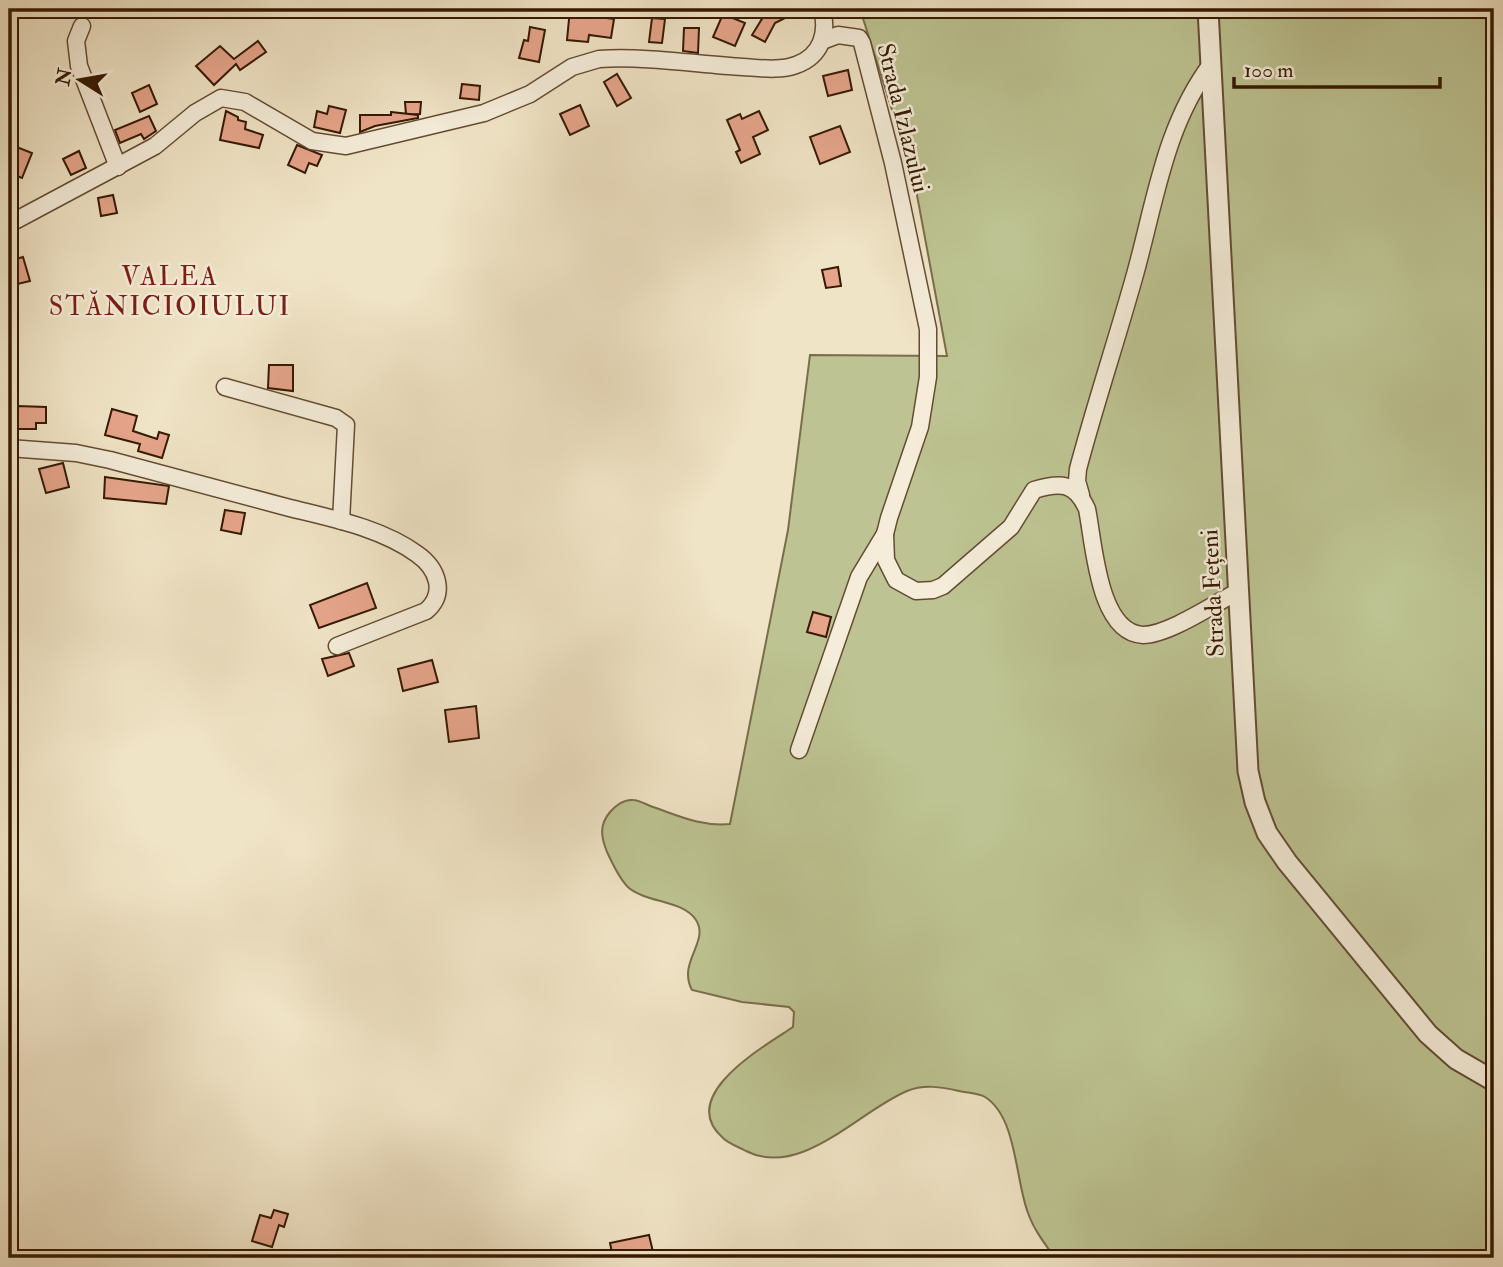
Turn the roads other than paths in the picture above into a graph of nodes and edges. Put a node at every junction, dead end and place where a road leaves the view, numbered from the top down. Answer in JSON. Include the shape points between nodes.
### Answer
{"nodes":[{"id":1,"x":822,"y":9,"type":"edge"},
{"id":2,"x":1208,"y":9,"type":"edge"},
{"id":3,"x":82,"y":26,"type":"dead end"},
{"id":4,"x":822,"y":41,"type":"junction"},
{"id":5,"x":1212,"y":63,"type":"junction"},
{"id":6,"x":118,"y":167,"type":"junction"},
{"id":7,"x":9,"y":225,"type":"edge"},
{"id":8,"x":225,"y":387,"type":"dead end"},
{"id":9,"x":9,"y":447,"type":"edge"},
{"id":10,"x":1081,"y":495,"type":"junction"},
{"id":11,"x":341,"y":521,"type":"junction"},
{"id":12,"x":885,"y":534,"type":"junction"},
{"id":13,"x":1237,"y":592,"type":"junction"},
{"id":14,"x":337,"y":646,"type":"dead end"},
{"id":15,"x":799,"y":750,"type":"dead end"},
{"id":16,"x":1494,"y":1081,"type":"edge"}],
"edges":[{"from":1,"to":4,"type":"street","via":[[826,24]]},
{"from":2,"to":5,"type":"street","name":"Strada Fețeni"},
{"from":3,"to":6,"type":"street","via":[[76,41],[79,66]]},
{"from":4,"to":6,"type":"street","via":[[806,60],[782,68],[617,58],[583,62],[530,94],[484,113],[346,146],[312,142],[245,102],[221,98]]},
{"from":4,"to":12,"type":"street","name":"Strada Izlazului","via":[[846,34],[862,43],[928,329],[928,377],[920,427]]},
{"from":5,"to":10,"type":"street","via":[[1166,151],[1081,459],[1077,481]]},
{"from":5,"to":13,"type":"street","name":"Strada Fețeni"},
{"from":6,"to":7,"type":"street"},
{"from":8,"to":11,"type":"street","via":[[336,418],[346,425]]},
{"from":9,"to":11,"type":"street","via":[[110,460]]},
{"from":10,"to":12,"type":"street","name":"Strada Izlazului","via":[[1070,485],[1059,483],[1034,490],[1011,527],[963,571],[933,590],[916,591],[896,580],[886,560]]},
{"from":10,"to":13,"type":"street","via":[[1104,597],[1111,617],[1120,626],[1143,635],[1159,631]]},
{"from":11,"to":14,"type":"street","via":[[416,553],[429,564],[439,592],[426,611]]},
{"from":12,"to":15,"type":"street","via":[[859,577]]},
{"from":13,"to":16,"type":"street","name":"Strada Fețeni","via":[[1248,771],[1267,833],[1428,1034],[1456,1059]]}]}
